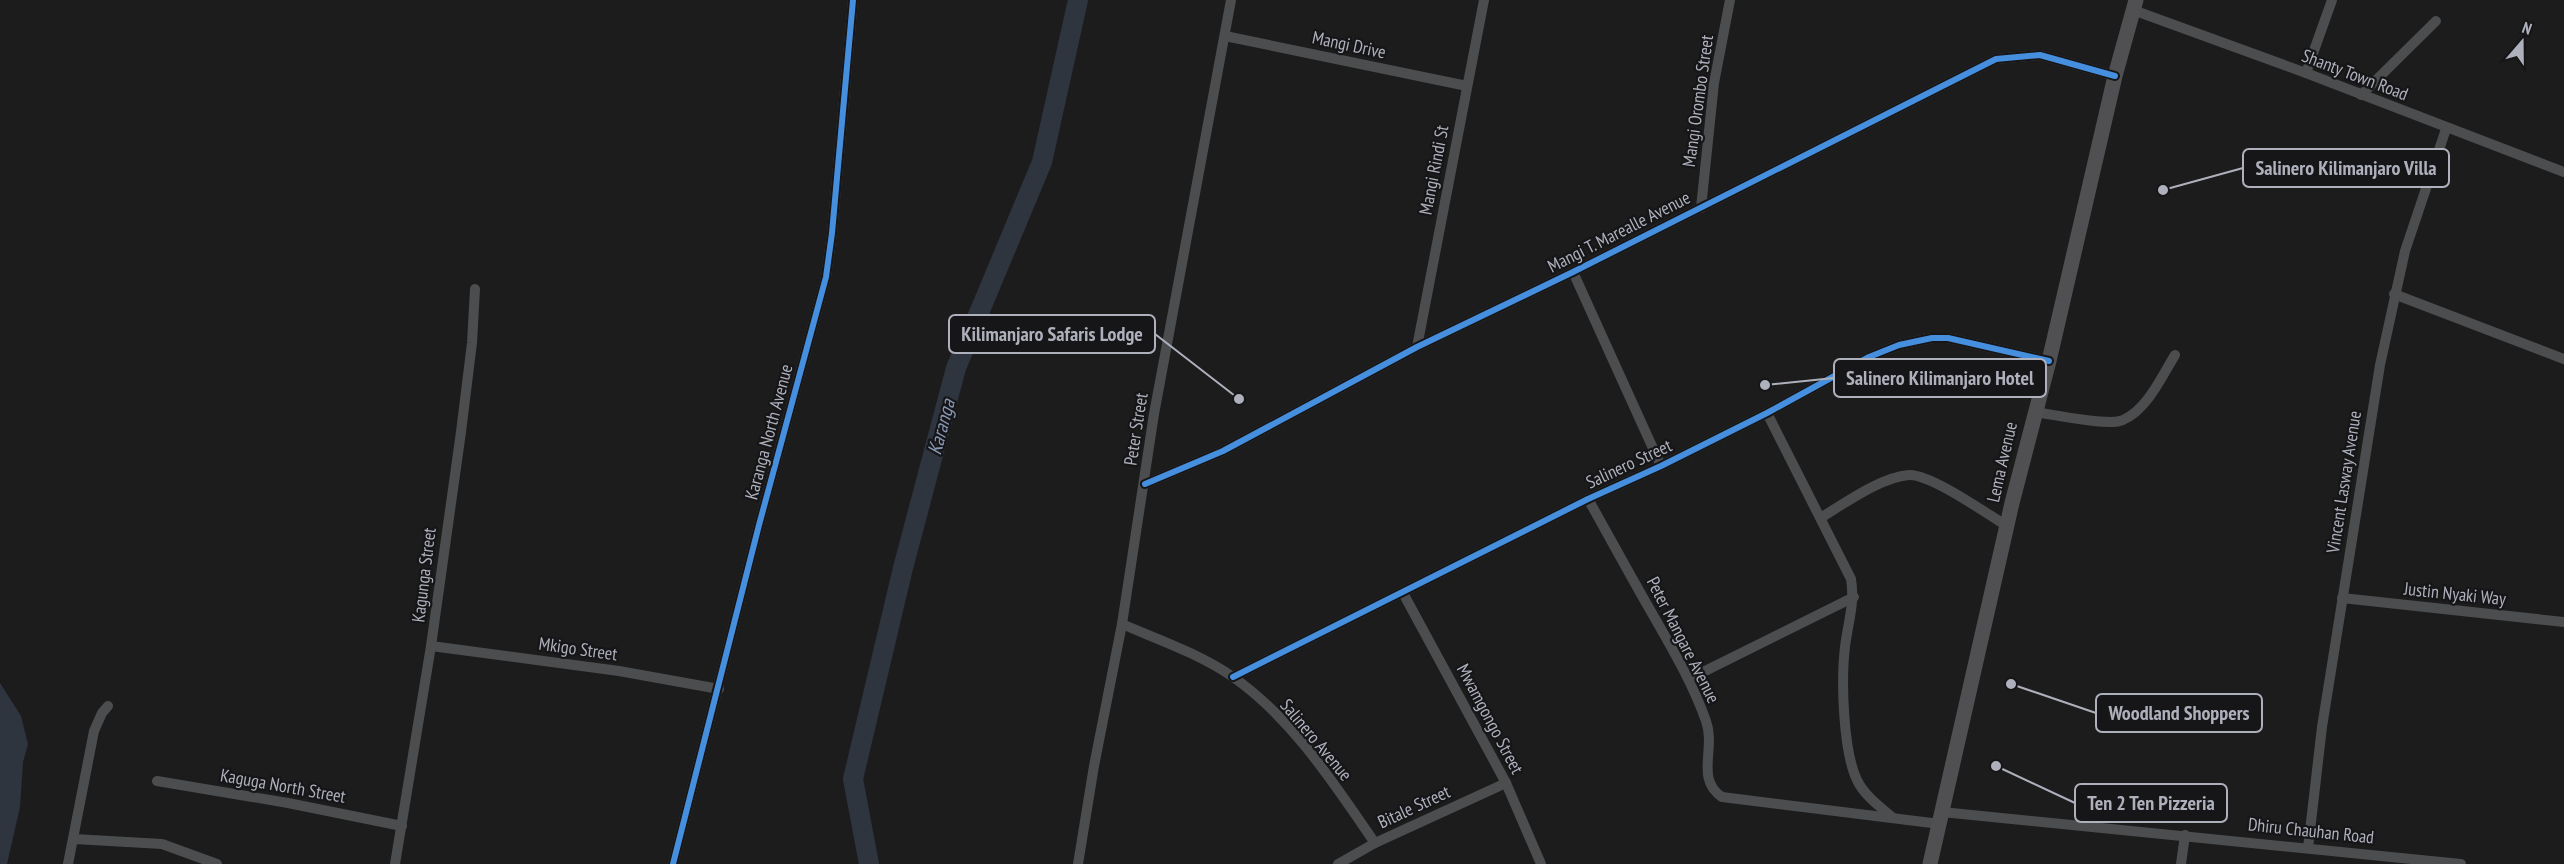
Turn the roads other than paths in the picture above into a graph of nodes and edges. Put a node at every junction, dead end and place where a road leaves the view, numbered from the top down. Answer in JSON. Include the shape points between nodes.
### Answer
{"nodes":[{"id":1,"x":853,"y":0,"type":"edge"},
{"id":2,"x":1231,"y":0,"type":"edge"},
{"id":3,"x":1484,"y":0,"type":"edge"},
{"id":4,"x":1730,"y":0,"type":"edge"},
{"id":5,"x":2331,"y":0,"type":"edge"},
{"id":6,"x":2134,"y":5,"type":"edge"},
{"id":7,"x":2436,"y":21,"type":"dead end"},
{"id":8,"x":1225,"y":36,"type":"junction"},
{"id":9,"x":2306,"y":73,"type":"junction"},
{"id":10,"x":2115,"y":76,"type":"junction"},
{"id":11,"x":1467,"y":86,"type":"junction"},
{"id":12,"x":2361,"y":95,"type":"junction"},
{"id":13,"x":2446,"y":129,"type":"junction"},
{"id":14,"x":2564,"y":172,"type":"edge"},
{"id":15,"x":1701,"y":208,"type":"junction"},
{"id":16,"x":1573,"y":272,"type":"junction"},
{"id":17,"x":475,"y":289,"type":"dead end"},
{"id":18,"x":2394,"y":294,"type":"junction"},
{"id":19,"x":1417,"y":347,"type":"junction"},
{"id":20,"x":2175,"y":355,"type":"dead end"},
{"id":21,"x":2564,"y":359,"type":"edge"},
{"id":22,"x":2049,"y":361,"type":"junction"},
{"id":23,"x":2034,"y":412,"type":"junction"},
{"id":24,"x":1767,"y":413,"type":"junction"},
{"id":25,"x":1661,"y":466,"type":"junction"},
{"id":26,"x":1145,"y":484,"type":"junction"},
{"id":27,"x":1588,"y":499,"type":"junction"},
{"id":28,"x":1822,"y":517,"type":"junction"},
{"id":29,"x":2007,"y":526,"type":"junction"},
{"id":30,"x":1403,"y":593,"type":"junction"},
{"id":31,"x":1854,"y":597,"type":"junction"},
{"id":32,"x":2342,"y":598,"type":"junction"},
{"id":33,"x":2564,"y":622,"type":"edge"},
{"id":34,"x":1122,"y":624,"type":"junction"},
{"id":35,"x":431,"y":646,"type":"junction"},
{"id":36,"x":1233,"y":677,"type":"junction"},
{"id":37,"x":1689,"y":679,"type":"junction"},
{"id":38,"x":719,"y":689,"type":"junction"},
{"id":39,"x":108,"y":706,"type":"dead end"},
{"id":40,"x":157,"y":781,"type":"dead end"},
{"id":41,"x":1506,"y":783,"type":"junction"},
{"id":42,"x":1892,"y":817,"type":"junction"},
{"id":43,"x":1941,"y":818,"type":"junction"},
{"id":44,"x":402,"y":826,"type":"junction"},
{"id":45,"x":2185,"y":835,"type":"junction"},
{"id":46,"x":74,"y":839,"type":"junction"},
{"id":47,"x":1375,"y":843,"type":"junction"},
{"id":48,"x":2308,"y":848,"type":"junction"},
{"id":49,"x":68,"y":864,"type":"edge"},
{"id":50,"x":217,"y":864,"type":"edge"},
{"id":51,"x":395,"y":864,"type":"edge"},
{"id":52,"x":673,"y":864,"type":"edge"},
{"id":53,"x":1078,"y":864,"type":"edge"},
{"id":54,"x":1338,"y":864,"type":"edge"},
{"id":55,"x":1542,"y":864,"type":"edge"},
{"id":56,"x":1930,"y":864,"type":"edge"},
{"id":57,"x":2181,"y":864,"type":"edge"},
{"id":58,"x":2461,"y":864,"type":"edge"}],
"edges":[{"from":1,"to":38,"type":"street","name":"Karanga North Avenue","via":[[826,277]]},
{"from":2,"to":8,"type":"street","name":"Peter Street"},
{"from":3,"to":11,"type":"street","name":"Mangi Rindi St"},
{"from":4,"to":15,"type":"street","name":"Mangi Orombo Street","via":[[1714,83]]},
{"from":5,"to":9,"type":"street"},
{"from":6,"to":9,"type":"street","name":"Shanty Town Road"},
{"from":6,"to":10,"type":"main road","name":"Lema Avenue"},
{"from":7,"to":12,"type":"street"},
{"from":8,"to":11,"type":"street","name":"Mangi Drive"},
{"from":8,"to":26,"type":"street","name":"Peter Street","via":[[1154,414]]},
{"from":9,"to":12,"type":"street","name":"Shanty Town Road"},
{"from":10,"to":15,"type":"street","name":"Mangi T. Marealle Avenue","via":[[2040,55],[1996,59]]},
{"from":10,"to":22,"type":"main road","name":"Lema Avenue"},
{"from":11,"to":19,"type":"street","name":"Mangi Rindi St"},
{"from":12,"to":13,"type":"street","name":"Shanty Town Road"},
{"from":13,"to":14,"type":"street","name":"Shanty Town Road"},
{"from":13,"to":18,"type":"street","name":"Vincent Lasway Avenue","via":[[2417,210]]},
{"from":15,"to":16,"type":"street","name":"Mangi T. Marealle Avenue"},
{"from":16,"to":19,"type":"street","name":"Mangi T. Marealle Avenue"},
{"from":16,"to":25,"type":"street"},
{"from":17,"to":35,"type":"street","name":"Kagunga Street","via":[[472,344]]},
{"from":18,"to":21,"type":"street"},
{"from":18,"to":32,"type":"street","name":"Vincent Lasway Avenue"},
{"from":19,"to":26,"type":"street","name":"Mangi T. Marealle Avenue","via":[[1223,451]]},
{"from":20,"to":23,"type":"street","via":[[2147,399],[2125,420],[2112,423]]},
{"from":22,"to":23,"type":"main road","name":"Lema Avenue"},
{"from":22,"to":24,"type":"street","name":"Salinero Street","via":[[1970,342],[1932,338],[1869,357]]},
{"from":23,"to":29,"type":"main road","name":"Lema Avenue"},
{"from":24,"to":25,"type":"street","name":"Salinero Street"},
{"from":24,"to":28,"type":"street"},
{"from":25,"to":27,"type":"street","name":"Salinero Street"},
{"from":26,"to":34,"type":"street","name":"Peter Street"},
{"from":27,"to":30,"type":"street","name":"Salinero Street"},
{"from":27,"to":37,"type":"street","name":"Peter Mangare Avenue"},
{"from":28,"to":29,"type":"street","via":[[1886,481],[1910,475],[1929,480]]},
{"from":28,"to":31,"type":"street","via":[[1851,579]]},
{"from":29,"to":43,"type":"main road","name":"Lema Avenue"},
{"from":30,"to":36,"type":"street","name":"Salinero Street"},
{"from":30,"to":41,"type":"street","name":"Mwamgongo Street"},
{"from":31,"to":37,"type":"street"},
{"from":31,"to":42,"type":"street","via":[[1842,688],[1849,745],[1857,780]]},
{"from":32,"to":33,"type":"street","name":"Justin Nyaki Way"},
{"from":32,"to":48,"type":"street","name":"Vincent Lasway Avenue"},
{"from":34,"to":36,"type":"street","name":"Salinero Avenue"},
{"from":34,"to":53,"type":"street","name":"Peter Street"},
{"from":35,"to":38,"type":"street","name":"Mkigo Street","via":[[619,671]]},
{"from":35,"to":44,"type":"street","name":"Kagunga Street"},
{"from":36,"to":47,"type":"street","name":"Salinero Avenue","via":[[1278,716],[1318,763]]},
{"from":37,"to":42,"type":"street","name":"Peter Mangare Avenue","via":[[1709,731],[1707,774],[1714,792],[1722,797]]},
{"from":38,"to":52,"type":"street","name":"Karanga North Avenue"},
{"from":39,"to":46,"type":"street","via":[[94,731]]},
{"from":40,"to":44,"type":"street","name":"Kaguga North Street"},
{"from":41,"to":47,"type":"street","name":"Bitale Street"},
{"from":41,"to":55,"type":"street","name":"Mwamgongo Street"},
{"from":42,"to":43,"type":"street","name":"Peter Mangare Avenue"},
{"from":43,"to":45,"type":"street","name":"Dhiru Chauhan Road"},
{"from":43,"to":56,"type":"main road","name":"Lema Avenue"},
{"from":44,"to":51,"type":"street","name":"Kagunga Street"},
{"from":45,"to":48,"type":"street","name":"Dhiru Chauhan Road"},
{"from":45,"to":57,"type":"street"},
{"from":46,"to":49,"type":"street"},
{"from":46,"to":50,"type":"street","via":[[162,844]]},
{"from":47,"to":54,"type":"street","name":"Bitale Street"},
{"from":48,"to":58,"type":"street","name":"Dhiru Chauhan Road"}]}
